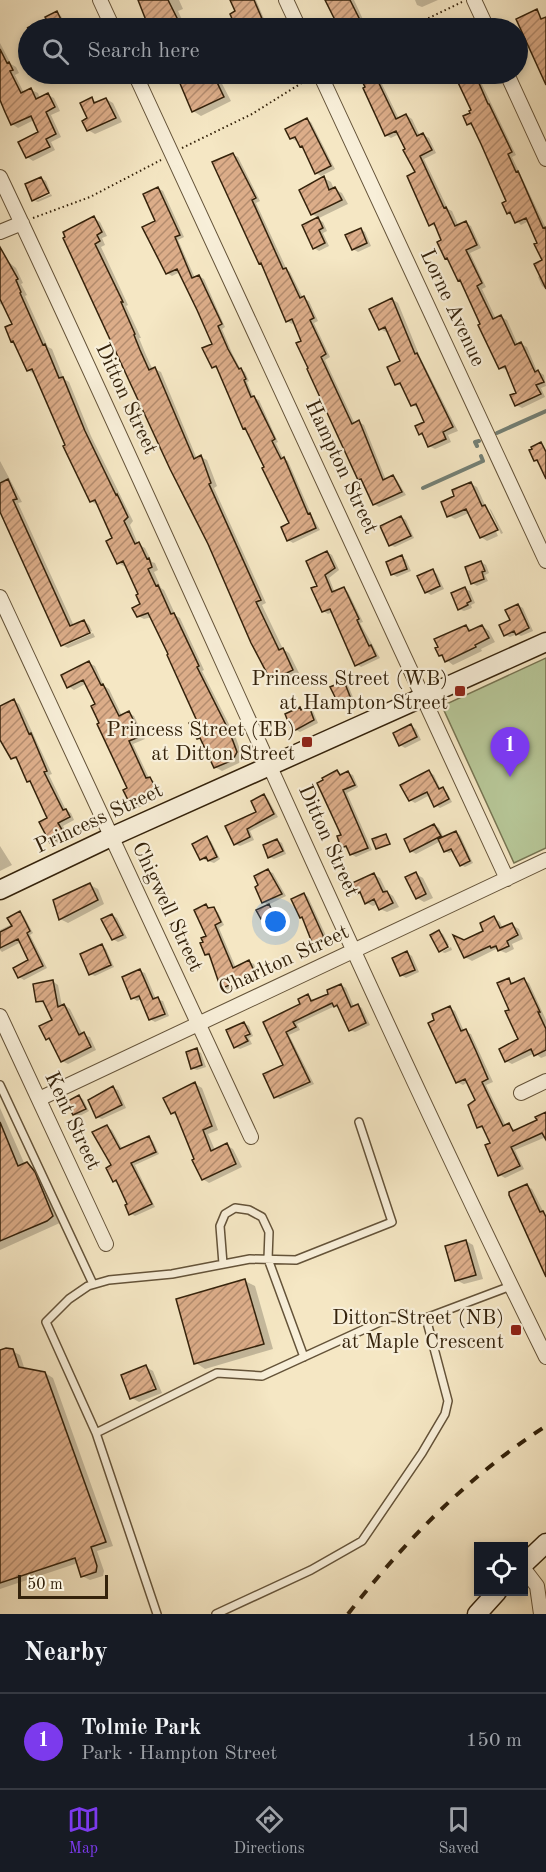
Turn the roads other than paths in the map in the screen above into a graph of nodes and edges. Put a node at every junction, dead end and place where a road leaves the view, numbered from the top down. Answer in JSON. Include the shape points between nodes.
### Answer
{"nodes":[{"id":1,"x":100,"y":0,"type":"edge"},
{"id":2,"x":286,"y":0,"type":"edge"},
{"id":3,"x":474,"y":0,"type":"edge"},
{"id":4,"x":108,"y":18,"type":"edge"},
{"id":5,"x":294,"y":18,"type":"edge"},
{"id":6,"x":482,"y":18,"type":"edge"},
{"id":7,"x":140,"y":84,"type":"edge"},
{"id":8,"x":320,"y":84,"type":"edge"},
{"id":9,"x":512,"y":84,"type":"edge"},
{"id":10,"x":546,"y":159,"type":"edge"},
{"id":11,"x":0,"y":177,"type":"edge"},
{"id":12,"x":22,"y":223,"type":"junction"},
{"id":13,"x":0,"y":232,"type":"edge"},
{"id":14,"x":546,"y":561,"type":"edge"},
{"id":15,"x":0,"y":597,"type":"edge"},
{"id":16,"x":546,"y":642,"type":"edge"},
{"id":17,"x":424,"y":697,"type":"junction"},
{"id":18,"x":271,"y":766,"type":"junction"},
{"id":19,"x":111,"y":837,"type":"junction"},
{"id":20,"x":546,"y":860,"type":"edge"},
{"id":21,"x":507,"y":879,"type":"junction"},
{"id":22,"x":0,"y":890,"type":"edge"},
{"id":23,"x":354,"y":951,"type":"junction"},
{"id":24,"x":0,"y":1016,"type":"edge"},
{"id":25,"x":198,"y":1024,"type":"junction"},
{"id":26,"x":546,"y":1081,"type":"edge"},
{"id":27,"x":0,"y":1085,"type":"edge"},
{"id":28,"x":520,"y":1093,"type":"dead end"},
{"id":29,"x":39,"y":1099,"type":"junction"},
{"id":30,"x":359,"y":1122,"type":"dead end"},
{"id":31,"x":251,"y":1137,"type":"dead end"},
{"id":32,"x":106,"y":1244,"type":"dead end"},
{"id":33,"x":268,"y":1259,"type":"junction"},
{"id":34,"x":223,"y":1264,"type":"junction"},
{"id":35,"x":93,"y":1284,"type":"junction"},
{"id":36,"x":511,"y":1286,"type":"junction"},
{"id":37,"x":426,"y":1317,"type":"junction"},
{"id":38,"x":304,"y":1357,"type":"junction"},
{"id":39,"x":546,"y":1357,"type":"edge"},
{"id":40,"x":96,"y":1433,"type":"junction"},
{"id":41,"x":546,"y":1543,"type":"edge"},
{"id":42,"x":528,"y":1560,"type":"edge"},
{"id":43,"x":528,"y":1574,"type":"edge"},
{"id":44,"x":493,"y":1596,"type":"edge"},
{"id":45,"x":157,"y":1614,"type":"edge"},
{"id":46,"x":216,"y":1614,"type":"edge"},
{"id":47,"x":477,"y":1614,"type":"edge"},
{"id":48,"x":540,"y":1614,"type":"edge"}],
"edges":[{"from":1,"to":4,"type":"street"},
{"from":2,"to":5,"type":"street"},
{"from":3,"to":6,"type":"street"},
{"from":7,"to":17,"type":"street","name":"Hampton Street"},
{"from":8,"to":14,"type":"street","name":"Lorne Avenue"},
{"from":9,"to":10,"type":"street"},
{"from":11,"to":12,"type":"street","name":"Ditton Street"},
{"from":12,"to":13,"type":"street"},
{"from":12,"to":18,"type":"street","name":"Ditton Street"},
{"from":15,"to":19,"type":"street","name":"Chigwell Street"},
{"from":16,"to":17,"type":"street","name":"Princess Street"},
{"from":17,"to":18,"type":"street","name":"Princess Street"},
{"from":17,"to":21,"type":"street","name":"Hampton Street"},
{"from":18,"to":19,"type":"street","name":"Princess Street"},
{"from":18,"to":23,"type":"street","name":"Ditton Street"},
{"from":19,"to":22,"type":"street","name":"Princess Street"},
{"from":19,"to":25,"type":"street","name":"Chigwell Street"},
{"from":20,"to":21,"type":"street","name":"Charlton Street"},
{"from":21,"to":23,"type":"street","name":"Charlton Street"},
{"from":23,"to":25,"type":"street","name":"Charlton Street"},
{"from":23,"to":36,"type":"street","name":"Ditton Street"},
{"from":24,"to":29,"type":"street","name":"Kent Street"},
{"from":25,"to":29,"type":"street","name":"Charlton Street"},
{"from":25,"to":31,"type":"street","name":"Chigwell Street"},
{"from":26,"to":28,"type":"street"},
{"from":27,"to":35,"type":"lane"},
{"from":29,"to":32,"type":"street","name":"Kent Street"},
{"from":30,"to":33,"type":"lane","via":[[392,1222],[296,1260]]},
{"from":33,"to":34,"type":"lane"},
{"from":33,"to":34,"type":"lane","via":[[269,1232],[262,1217],[234,1208],[225,1214],[220,1226]]},
{"from":33,"to":38,"type":"lane"},
{"from":34,"to":35,"type":"lane"},
{"from":35,"to":40,"type":"lane","via":[[69,1299],[46,1322]]},
{"from":36,"to":37,"type":"lane"},
{"from":36,"to":39,"type":"street","name":"Ditton Street"},
{"from":37,"to":38,"type":"lane","via":[[391,1317]]},
{"from":37,"to":46,"type":"lane","via":[[448,1401],[445,1414],[362,1541],[311,1570]]},
{"from":38,"to":40,"type":"lane","via":[[262,1376],[217,1373]]},
{"from":40,"to":45,"type":"lane"},
{"from":41,"to":42,"type":"street"},
{"from":43,"to":48,"type":"street","via":[[537,1586]]},
{"from":44,"to":47,"type":"street"}]}
